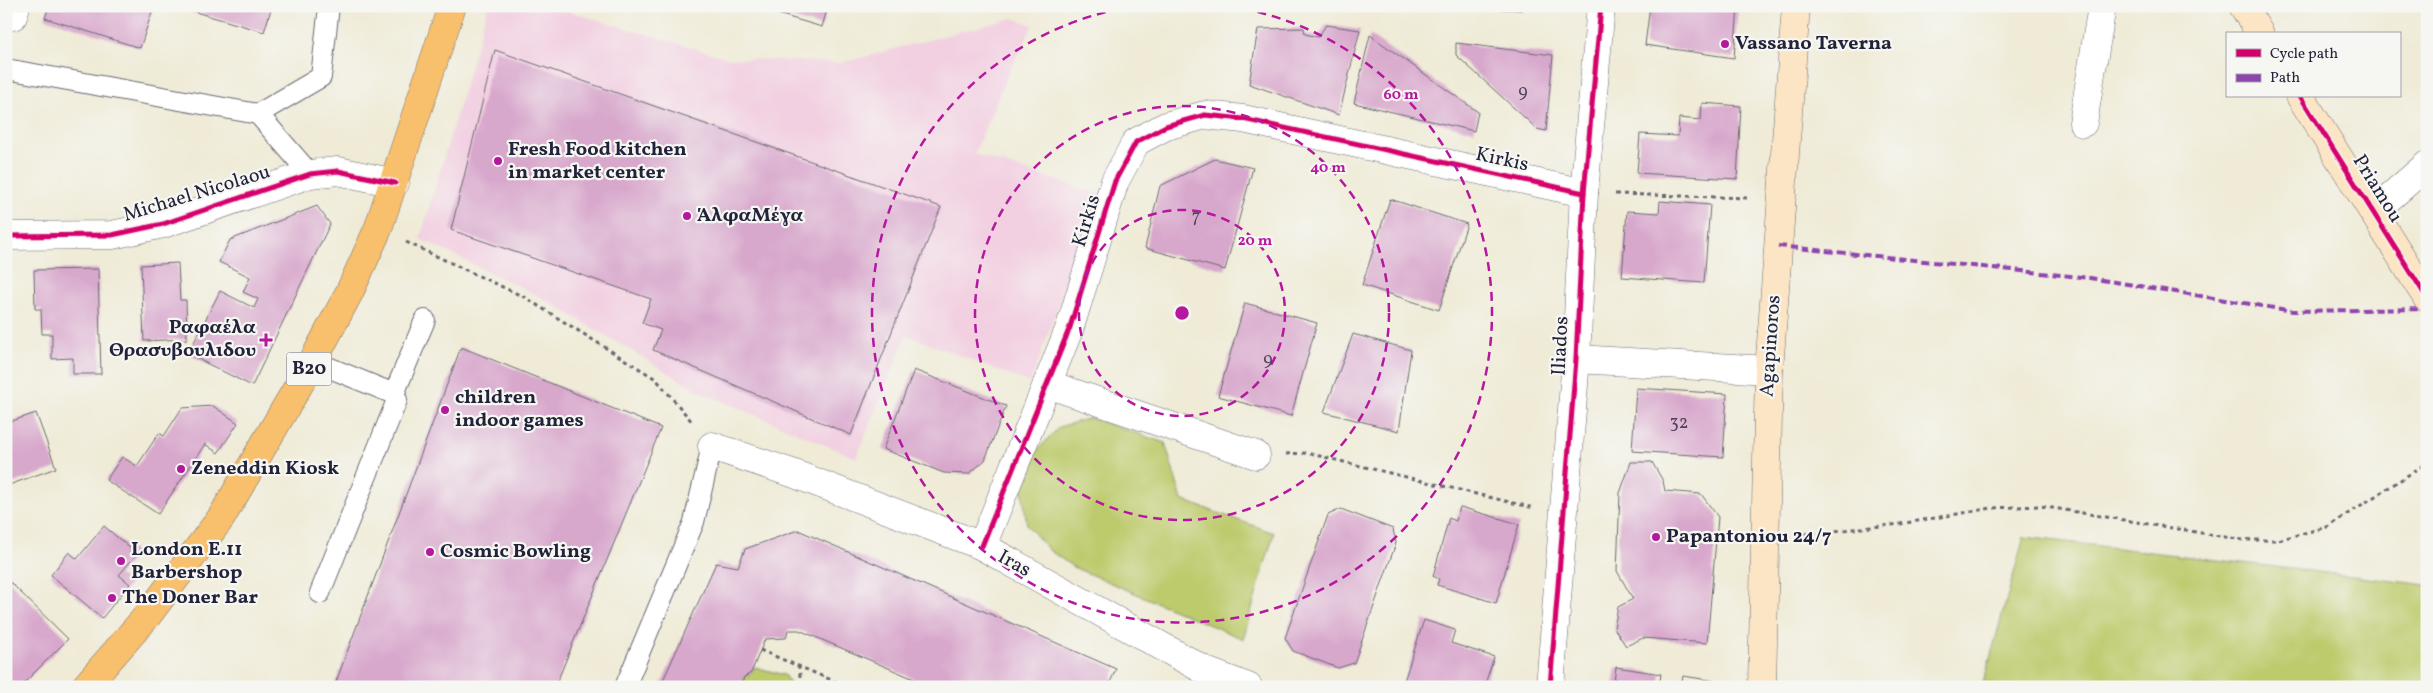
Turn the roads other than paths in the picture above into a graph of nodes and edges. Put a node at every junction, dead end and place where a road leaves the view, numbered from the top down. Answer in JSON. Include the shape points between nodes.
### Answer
{"nodes":[{"id":1,"x":329,"y":6,"type":"edge"},
{"id":2,"x":452,"y":6,"type":"edge"},
{"id":3,"x":1601,"y":6,"type":"edge"},
{"id":4,"x":1796,"y":6,"type":"edge"},
{"id":5,"x":2102,"y":6,"type":"edge"},
{"id":6,"x":2243,"y":6,"type":"edge"},
{"id":7,"x":2259,"y":32,"type":"edge"},
{"id":8,"x":6,"y":69,"type":"edge"},
{"id":9,"x":2301,"y":98,"type":"edge"},
{"id":10,"x":258,"y":114,"type":"junction"},
{"id":11,"x":2083,"y":123,"type":"dead end"},
{"id":12,"x":2427,"y":165,"type":"edge"},
{"id":13,"x":310,"y":174,"type":"junction"},
{"id":14,"x":395,"y":183,"type":"junction"},
{"id":15,"x":1584,"y":193,"type":"junction"},
{"id":16,"x":2374,"y":211,"type":"junction"},
{"id":17,"x":6,"y":236,"type":"edge"},
{"id":18,"x":2427,"y":298,"type":"edge"},
{"id":19,"x":425,"y":320,"type":"dead end"},
{"id":20,"x":1576,"y":359,"type":"junction"},
{"id":21,"x":313,"y":361,"type":"junction"},
{"id":22,"x":1769,"y":370,"type":"junction"},
{"id":23,"x":1047,"y":384,"type":"junction"},
{"id":24,"x":394,"y":394,"type":"junction"},
{"id":25,"x":712,"y":446,"type":"joint"},
{"id":26,"x":1256,"y":456,"type":"road end"},
{"id":27,"x":982,"y":546,"type":"junction"},
{"id":28,"x":320,"y":593,"type":"dead end"},
{"id":29,"x":85,"y":687,"type":"edge"},
{"id":30,"x":625,"y":687,"type":"edge"},
{"id":31,"x":1248,"y":687,"type":"edge"},
{"id":32,"x":1550,"y":687,"type":"edge"},
{"id":33,"x":1762,"y":687,"type":"edge"}],
"edges":[{"from":1,"to":10,"type":"lane","via":[[321,78]]},
{"from":2,"to":14,"type":"main road","number":"B20"},
{"from":3,"to":15,"type":"street","name":"Iliados"},
{"from":4,"to":22,"type":"main road","name":"Agapinoros"},
{"from":5,"to":11,"type":"street"},
{"from":6,"to":7,"type":"main road"},
{"from":8,"to":10,"type":"lane"},
{"from":9,"to":16,"type":"main road","name":"Priamou"},
{"from":10,"to":13,"type":"lane"},
{"from":12,"to":16,"type":"street"},
{"from":13,"to":14,"type":"street","name":"Michael Nicolaou","via":[[338,171]]},
{"from":13,"to":17,"type":"street","name":"Michael Nicolaou","via":[[163,224],[112,235]]},
{"from":14,"to":21,"type":"main road","number":"B20","via":[[378,229]]},
{"from":15,"to":20,"type":"street","name":"Iliados"},
{"from":15,"to":23,"type":"street","name":"Kirkis","via":[[1244,119],[1205,115],[1166,126],[1136,142],[1115,181],[1070,327]]},
{"from":16,"to":18,"type":"main road","name":"Priamou"},
{"from":19,"to":24,"type":"lane"},
{"from":20,"to":22,"type":"street"},
{"from":20,"to":32,"type":"street","name":"Iliados"},
{"from":21,"to":24,"type":"lane"},
{"from":21,"to":29,"type":"main road","number":"B20","via":[[221,518],[148,616]]},
{"from":22,"to":33,"type":"main road","name":"Agapinoros"},
{"from":23,"to":26,"type":"street"},
{"from":23,"to":27,"type":"street","name":"Kirkis"},
{"from":24,"to":28,"type":"lane","via":[[396,400]]},
{"from":25,"to":27,"type":"street","name":"Iras"},
{"from":25,"to":30,"type":"lane","via":[[694,522]]},
{"from":27,"to":31,"type":"street","name":"Iras","via":[[1206,671]]}]}
